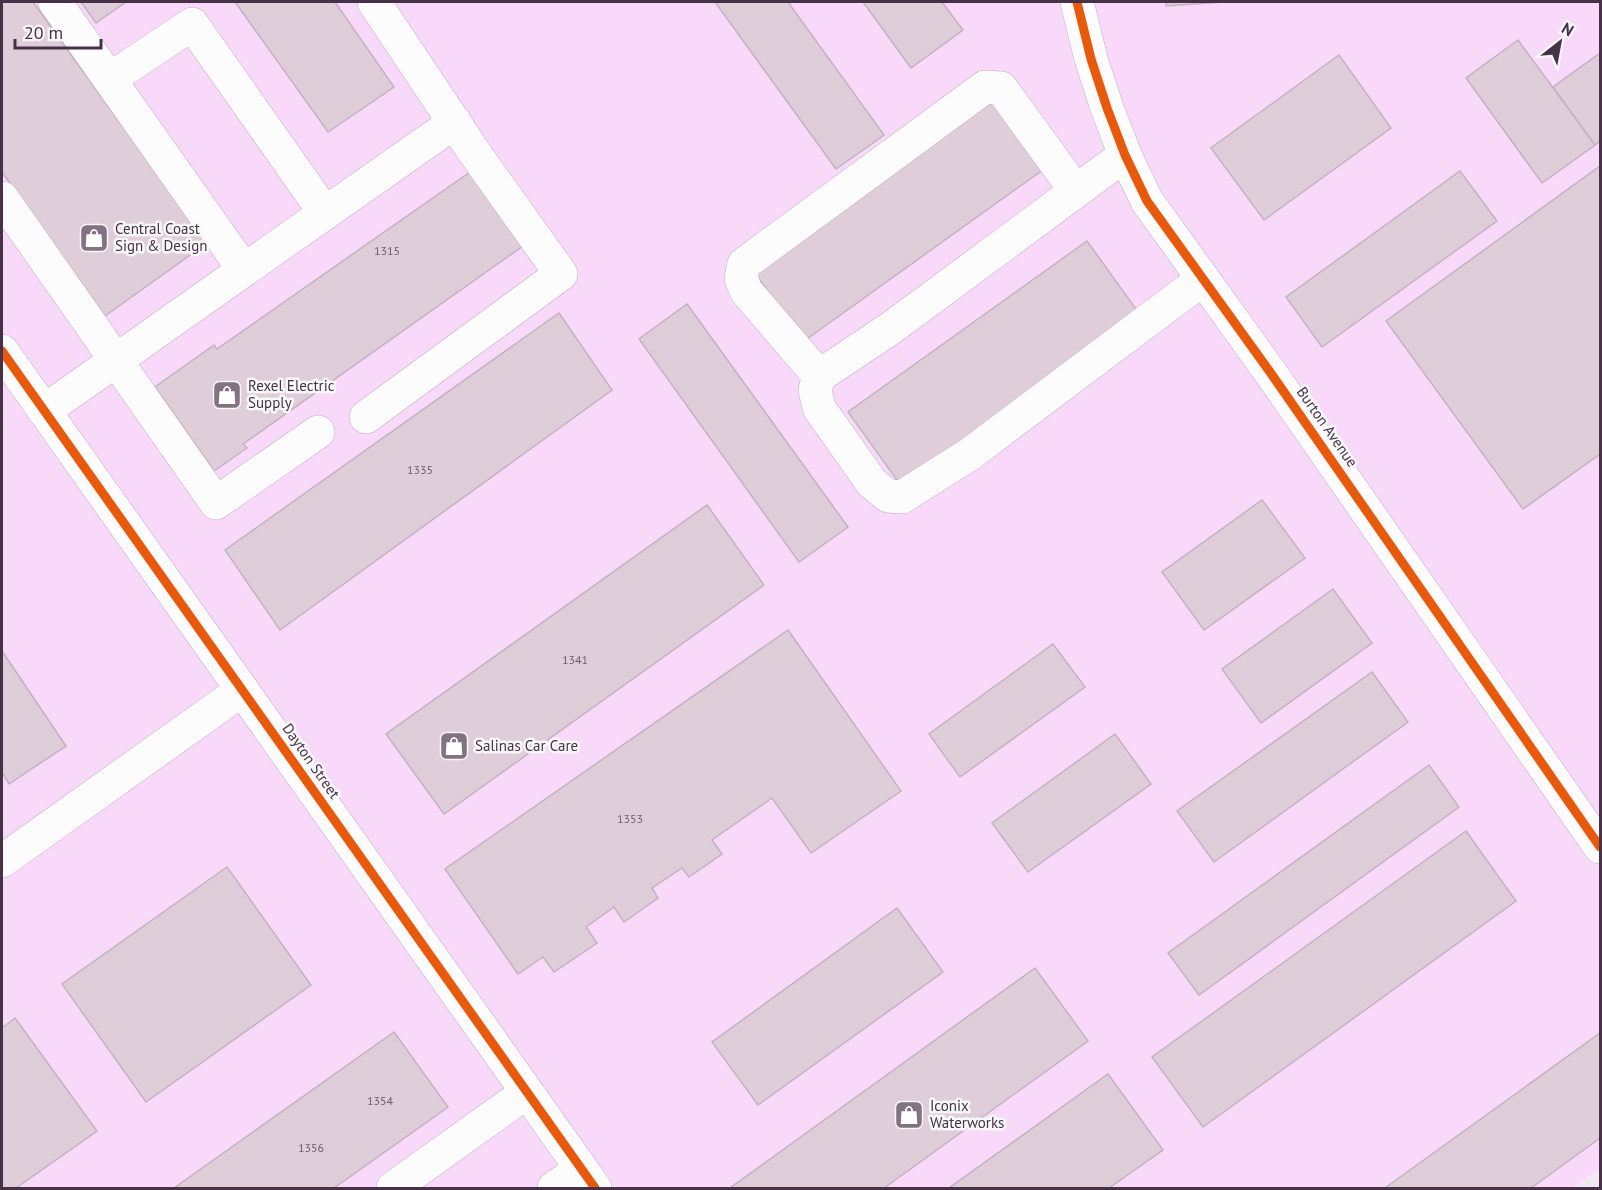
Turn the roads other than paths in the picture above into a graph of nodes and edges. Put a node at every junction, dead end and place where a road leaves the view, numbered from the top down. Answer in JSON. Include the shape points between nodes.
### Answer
{"nodes":[{"id":1,"x":55,"y":2,"type":"edge"},
{"id":2,"x":374,"y":2,"type":"edge"},
{"id":3,"x":1077,"y":2,"type":"edge"},
{"id":4,"x":110,"y":80,"type":"junction"},
{"id":5,"x":455,"y":123,"type":"junction"},
{"id":6,"x":1125,"y":156,"type":"junction"},
{"id":7,"x":1076,"y":191,"type":"junction"},
{"id":8,"x":2,"y":198,"type":"edge"},
{"id":9,"x":325,"y":213,"type":"junction"},
{"id":10,"x":244,"y":270,"type":"junction"},
{"id":11,"x":1203,"y":279,"type":"junction"},
{"id":12,"x":2,"y":351,"type":"edge"},
{"id":13,"x":115,"y":361,"type":"junction"},
{"id":14,"x":819,"y":376,"type":"junction"},
{"id":15,"x":44,"y":411,"type":"junction"},
{"id":16,"x":366,"y":417,"type":"dead end"},
{"id":17,"x":318,"y":432,"type":"dead end"},
{"id":18,"x":242,"y":690,"type":"junction"},
{"id":19,"x":1600,"y":847,"type":"edge"},
{"id":20,"x":2,"y":861,"type":"edge"},
{"id":21,"x":527,"y":1092,"type":"junction"},
{"id":22,"x":588,"y":1179,"type":"edge"},
{"id":23,"x":393,"y":1188,"type":"edge"},
{"id":24,"x":554,"y":1188,"type":"edge"}],
"edges":[{"from":1,"to":4,"type":"street"},
{"from":2,"to":5,"type":"street"},
{"from":3,"to":6,"type":"street","name":"Burton Avenue","via":[[1091,59]]},
{"from":4,"to":9,"type":"street","via":[[192,24]]},
{"from":4,"to":10,"type":"street"},
{"from":5,"to":9,"type":"street"},
{"from":5,"to":16,"type":"street","via":[[561,274]]},
{"from":6,"to":7,"type":"street"},
{"from":6,"to":11,"type":"street","name":"Burton Avenue","via":[[1147,201]]},
{"from":7,"to":14,"type":"street","via":[[891,328]]},
{"from":7,"to":14,"type":"street","via":[[1001,88],[985,87],[744,264],[741,278],[746,291]]},
{"from":8,"to":13,"type":"street"},
{"from":9,"to":10,"type":"street"},
{"from":10,"to":13,"type":"street"},
{"from":11,"to":14,"type":"street","via":[[970,454],[902,497],[888,496],[872,483],[819,408],[815,390]]},
{"from":11,"to":19,"type":"street","name":"Burton Avenue"},
{"from":12,"to":15,"type":"street","name":"Dayton Street"},
{"from":13,"to":15,"type":"street"},
{"from":13,"to":17,"type":"street","via":[[216,503]]},
{"from":15,"to":18,"type":"street","name":"Dayton Street"},
{"from":18,"to":20,"type":"street"},
{"from":18,"to":21,"type":"street","name":"Dayton Street"},
{"from":21,"to":22,"type":"street","name":"Dayton Street"},
{"from":21,"to":23,"type":"street"},
{"from":22,"to":24,"type":"street"}]}
